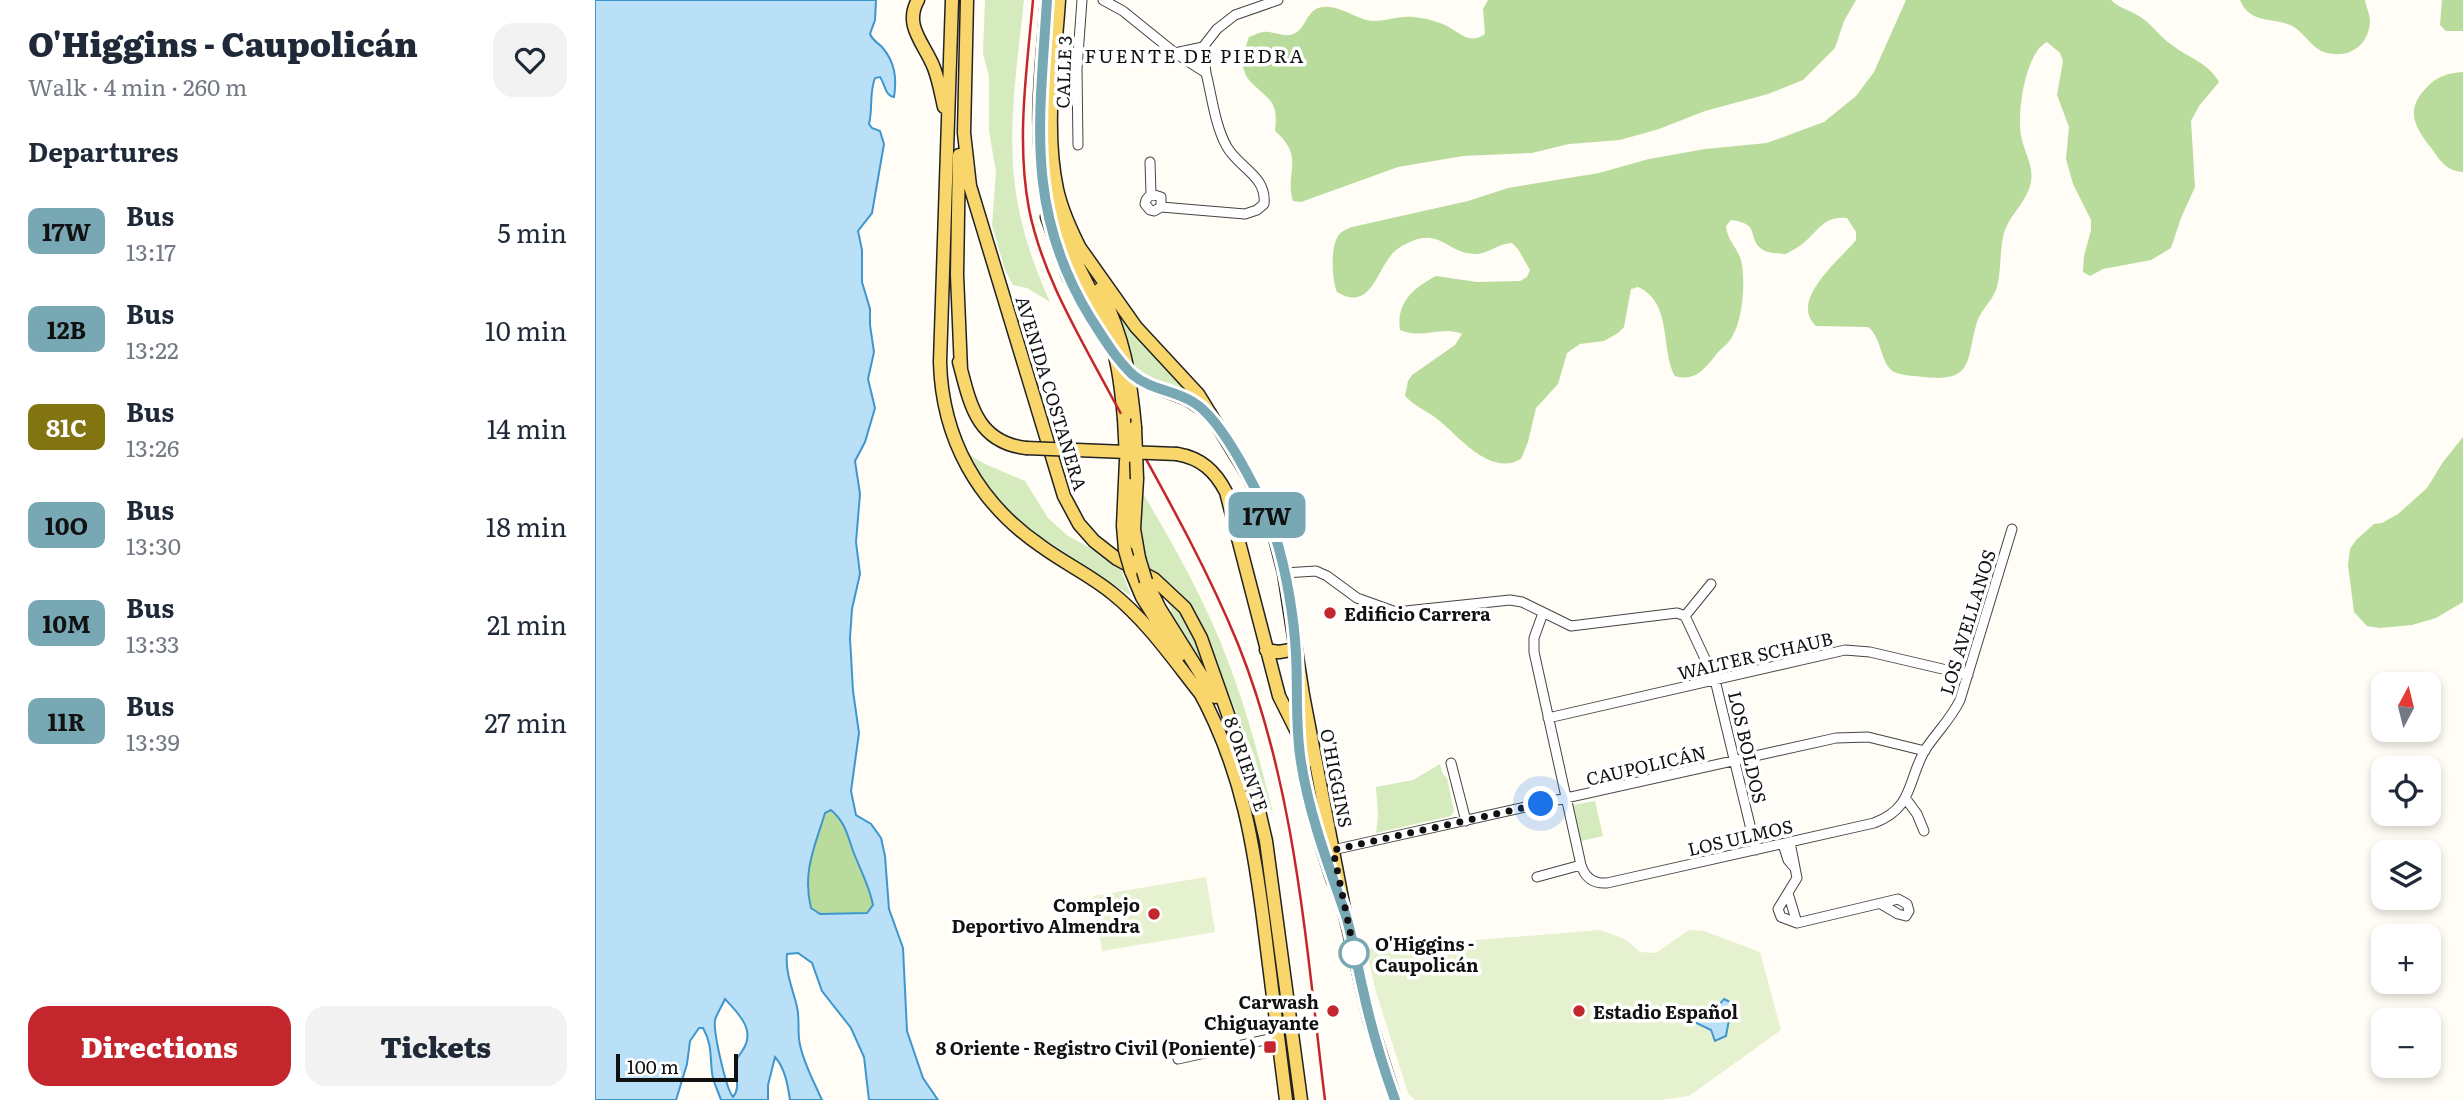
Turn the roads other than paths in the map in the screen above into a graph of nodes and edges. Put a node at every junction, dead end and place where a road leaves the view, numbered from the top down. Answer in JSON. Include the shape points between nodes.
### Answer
{"nodes":[{"id":1,"x":918,"y":0,"type":"edge"},
{"id":2,"x":952,"y":0,"type":"edge"},
{"id":3,"x":967,"y":0,"type":"edge"},
{"id":4,"x":1047,"y":0,"type":"edge"},
{"id":5,"x":1059,"y":0,"type":"edge"},
{"id":6,"x":1082,"y":0,"type":"edge"},
{"id":7,"x":1103,"y":0,"type":"edge"},
{"id":8,"x":1278,"y":0,"type":"edge"},
{"id":9,"x":1203,"y":47,"type":"junction"},
{"id":10,"x":1175,"y":53,"type":"junction"},
{"id":11,"x":1206,"y":74,"type":"junction"},
{"id":12,"x":964,"y":123,"type":"junction"},
{"id":13,"x":948,"y":138,"type":"junction"},
{"id":14,"x":1078,"y":145,"type":"dead end"},
{"id":15,"x":1040,"y":150,"type":"junction"},
{"id":16,"x":1150,"y":162,"type":"dead end"},
{"id":17,"x":1080,"y":248,"type":"junction"},
{"id":18,"x":943,"y":258,"type":"junction"},
{"id":19,"x":1103,"y":306,"type":"junction"},
{"id":20,"x":1094,"y":323,"type":"tunnel mouth"},
{"id":21,"x":961,"y":370,"type":"junction"},
{"id":22,"x":1188,"y":382,"type":"junction"},
{"id":23,"x":1145,"y":383,"type":"dead end"},
{"id":24,"x":1175,"y":395,"type":"junction"},
{"id":25,"x":1213,"y":419,"type":"junction"},
{"id":26,"x":1130,"y":423,"type":"junction"},
{"id":27,"x":2012,"y":529,"type":"dead end"},
{"id":28,"x":1284,"y":573,"type":"junction"},
{"id":29,"x":1711,"y":584,"type":"dead end"},
{"id":30,"x":1543,"y":613,"type":"junction"},
{"id":31,"x":1685,"y":616,"type":"junction"},
{"id":32,"x":1296,"y":649,"type":"junction"},
{"id":33,"x":1266,"y":650,"type":"junction"},
{"id":34,"x":1968,"y":675,"type":"junction"},
{"id":35,"x":1715,"y":680,"type":"junction"},
{"id":36,"x":1200,"y":693,"type":"junction"},
{"id":37,"x":1548,"y":718,"type":"junction"},
{"id":38,"x":1298,"y":736,"type":"junction"},
{"id":39,"x":1236,"y":737,"type":"junction"},
{"id":40,"x":1925,"y":751,"type":"junction"},
{"id":41,"x":1735,"y":761,"type":"junction"},
{"id":42,"x":1451,"y":763,"type":"dead end"},
{"id":43,"x":1316,"y":770,"type":"junction"},
{"id":44,"x":1566,"y":799,"type":"junction"},
{"id":45,"x":1906,"y":799,"type":"junction"},
{"id":46,"x":1466,"y":821,"type":"junction"},
{"id":47,"x":1924,"y":831,"type":"dead end"},
{"id":48,"x":1787,"y":843,"type":"junction"},
{"id":49,"x":1756,"y":850,"type":"junction"},
{"id":50,"x":1328,"y":851,"type":"junction"},
{"id":51,"x":1581,"y":866,"type":"junction"},
{"id":52,"x":1537,"y":877,"type":"dead end"},
{"id":53,"x":1788,"y":893,"type":"junction"},
{"id":54,"x":1881,"y":904,"type":"dead end"},
{"id":55,"x":1797,"y":923,"type":"junction"},
{"id":56,"x":1278,"y":1037,"type":"junction"},
{"id":57,"x":1178,"y":1059,"type":"dead end"},
{"id":58,"x":1286,"y":1100,"type":"edge"},
{"id":59,"x":1301,"y":1100,"type":"edge"},
{"id":60,"x":1395,"y":1100,"type":"edge"}],
"edges":[{"from":1,"to":13,"type":"main road","via":[[913,26],[936,72]]},
{"from":2,"to":13,"type":"main road"},
{"from":3,"to":12,"type":"main road","name":"AVENIDA COSTANERA"},
{"from":4,"to":15,"type":"main road"},
{"from":5,"to":17,"type":"main road","via":[[1052,153],[1061,205]]},
{"from":6,"to":14,"type":"street","name":"CALLE 3"},
{"from":7,"to":10,"type":"street"},
{"from":8,"to":9,"type":"street","via":[[1235,15]]},
{"from":9,"to":10,"type":"street"},
{"from":9,"to":11,"type":"street"},
{"from":10,"to":11,"type":"street"},
{"from":11,"to":16,"type":"street","via":[[1223,137],[1233,155],[1261,184],[1264,204],[1245,214],[1161,207],[1161,197],[1151,194]]},
{"from":12,"to":21,"type":"main road","via":[[959,145],[957,247]]},
{"from":12,"to":39,"type":"main road","name":"AVENIDA COSTANERA","via":[[973,197],[1064,496],[1094,541],[1160,584],[1188,613]]},
{"from":13,"to":18,"type":"main road"},
{"from":15,"to":19,"type":"main road","via":[[1055,219]]},
{"from":15,"to":20,"type":"main road","via":[[1042,190],[1054,242]]},
{"from":17,"to":19,"type":"main road"},
{"from":17,"to":22,"type":"main road","name":"O'HIGGINS","via":[[1136,327]]},
{"from":18,"to":21,"type":"main road"},
{"from":18,"to":36,"type":"main road","via":[[942,391],[951,433],[968,469],[1013,526],[1093,578],[1128,607]]},
{"from":19,"to":26,"type":"main road"},
{"from":21,"to":33,"type":"main road","bridge":true,"via":[[972,408],[985,429],[1006,444],[1177,454],[1204,463],[1226,492]]},
{"from":22,"to":24,"type":"main road"},
{"from":22,"to":25,"type":"main road","name":"O'HIGGINS"},
{"from":23,"to":24,"type":"main road"},
{"from":24,"to":25,"type":"main road","via":[[1196,404]]},
{"from":25,"to":28,"type":"main road","name":"O'HIGGINS","via":[[1262,504]]},
{"from":26,"to":36,"type":"main road","name":"8 ORIENTE","bridge":true,"via":[[1125,550],[1142,597]]},
{"from":26,"to":39,"type":"main road","name":"8 ORIENTE","bridge":true,"via":[[1137,479],[1134,529],[1146,581]]},
{"from":27,"to":34,"type":"street","name":"LOS AVELLANOS"},
{"from":28,"to":30,"type":"street","via":[[1316,571],[1357,598],[1396,612],[1510,600]]},
{"from":28,"to":32,"type":"main road","name":"O'HIGGINS"},
{"from":29,"to":31,"type":"street"},
{"from":30,"to":31,"type":"street","via":[[1576,626]]},
{"from":30,"to":37,"type":"street","via":[[1533,648]]},
{"from":31,"to":35,"type":"street","name":"LOS BOLDOS"},
{"from":32,"to":33,"type":"main road"},
{"from":32,"to":38,"type":"main road","name":"O'HIGGINS"},
{"from":32,"to":43,"type":"main road","name":"O'HIGGINS"},
{"from":33,"to":38,"type":"main road","via":[[1279,696]]},
{"from":34,"to":35,"type":"street","name":"WALTER SCHAUB","via":[[1855,650]]},
{"from":34,"to":40,"type":"street","name":"LOS AVELLANOS","via":[[1952,716]]},
{"from":35,"to":37,"type":"street","name":"WALTER SCHAUB"},
{"from":35,"to":41,"type":"street","name":"LOS BOLDOS"},
{"from":36,"to":56,"type":"main road","name":"8 ORIENTE","via":[[1227,749],[1247,812]]},
{"from":37,"to":44,"type":"street"},
{"from":38,"to":43,"type":"main road"},
{"from":38,"to":50,"type":"main road","name":"O'HIGGINS","via":[[1303,772]]},
{"from":39,"to":59,"type":"main road","name":"8 ORIENTE","via":[[1266,841]]},
{"from":40,"to":41,"type":"street","name":"CAUPOLICÁN","via":[[1879,739],[1846,737]]},
{"from":40,"to":45,"type":"street","name":"LOS AVELLANOS"},
{"from":41,"to":44,"type":"street","name":"CAUPOLICÁN"},
{"from":41,"to":49,"type":"street","name":"LOS BOLDOS"},
{"from":42,"to":46,"type":"street"},
{"from":43,"to":50,"type":"main road","name":"O'HIGGINS"},
{"from":44,"to":46,"type":"street","name":"CAUPOLICÁN"},
{"from":44,"to":51,"type":"street"},
{"from":45,"to":47,"type":"street"},
{"from":45,"to":48,"type":"street","name":"LOS ULMOS","via":[[1874,823]]},
{"from":46,"to":50,"type":"street","name":"CAUPOLICÁN"},
{"from":48,"to":49,"type":"street","name":"LOS ULMOS"},
{"from":48,"to":53,"type":"street","via":[[1787,860],[1794,867],[1796,881]]},
{"from":49,"to":51,"type":"street","name":"LOS ULMOS","via":[[1607,883],[1593,881]]},
{"from":50,"to":60,"type":"main road","name":"O'HIGGINS","via":[[1370,1021]]},
{"from":51,"to":52,"type":"street"},
{"from":53,"to":55,"type":"street"},
{"from":53,"to":55,"type":"street","via":[[1778,913]]},
{"from":54,"to":55,"type":"street"},
{"from":56,"to":57,"type":"street"},
{"from":56,"to":58,"type":"main road","name":"8 ORIENTE"}]}
